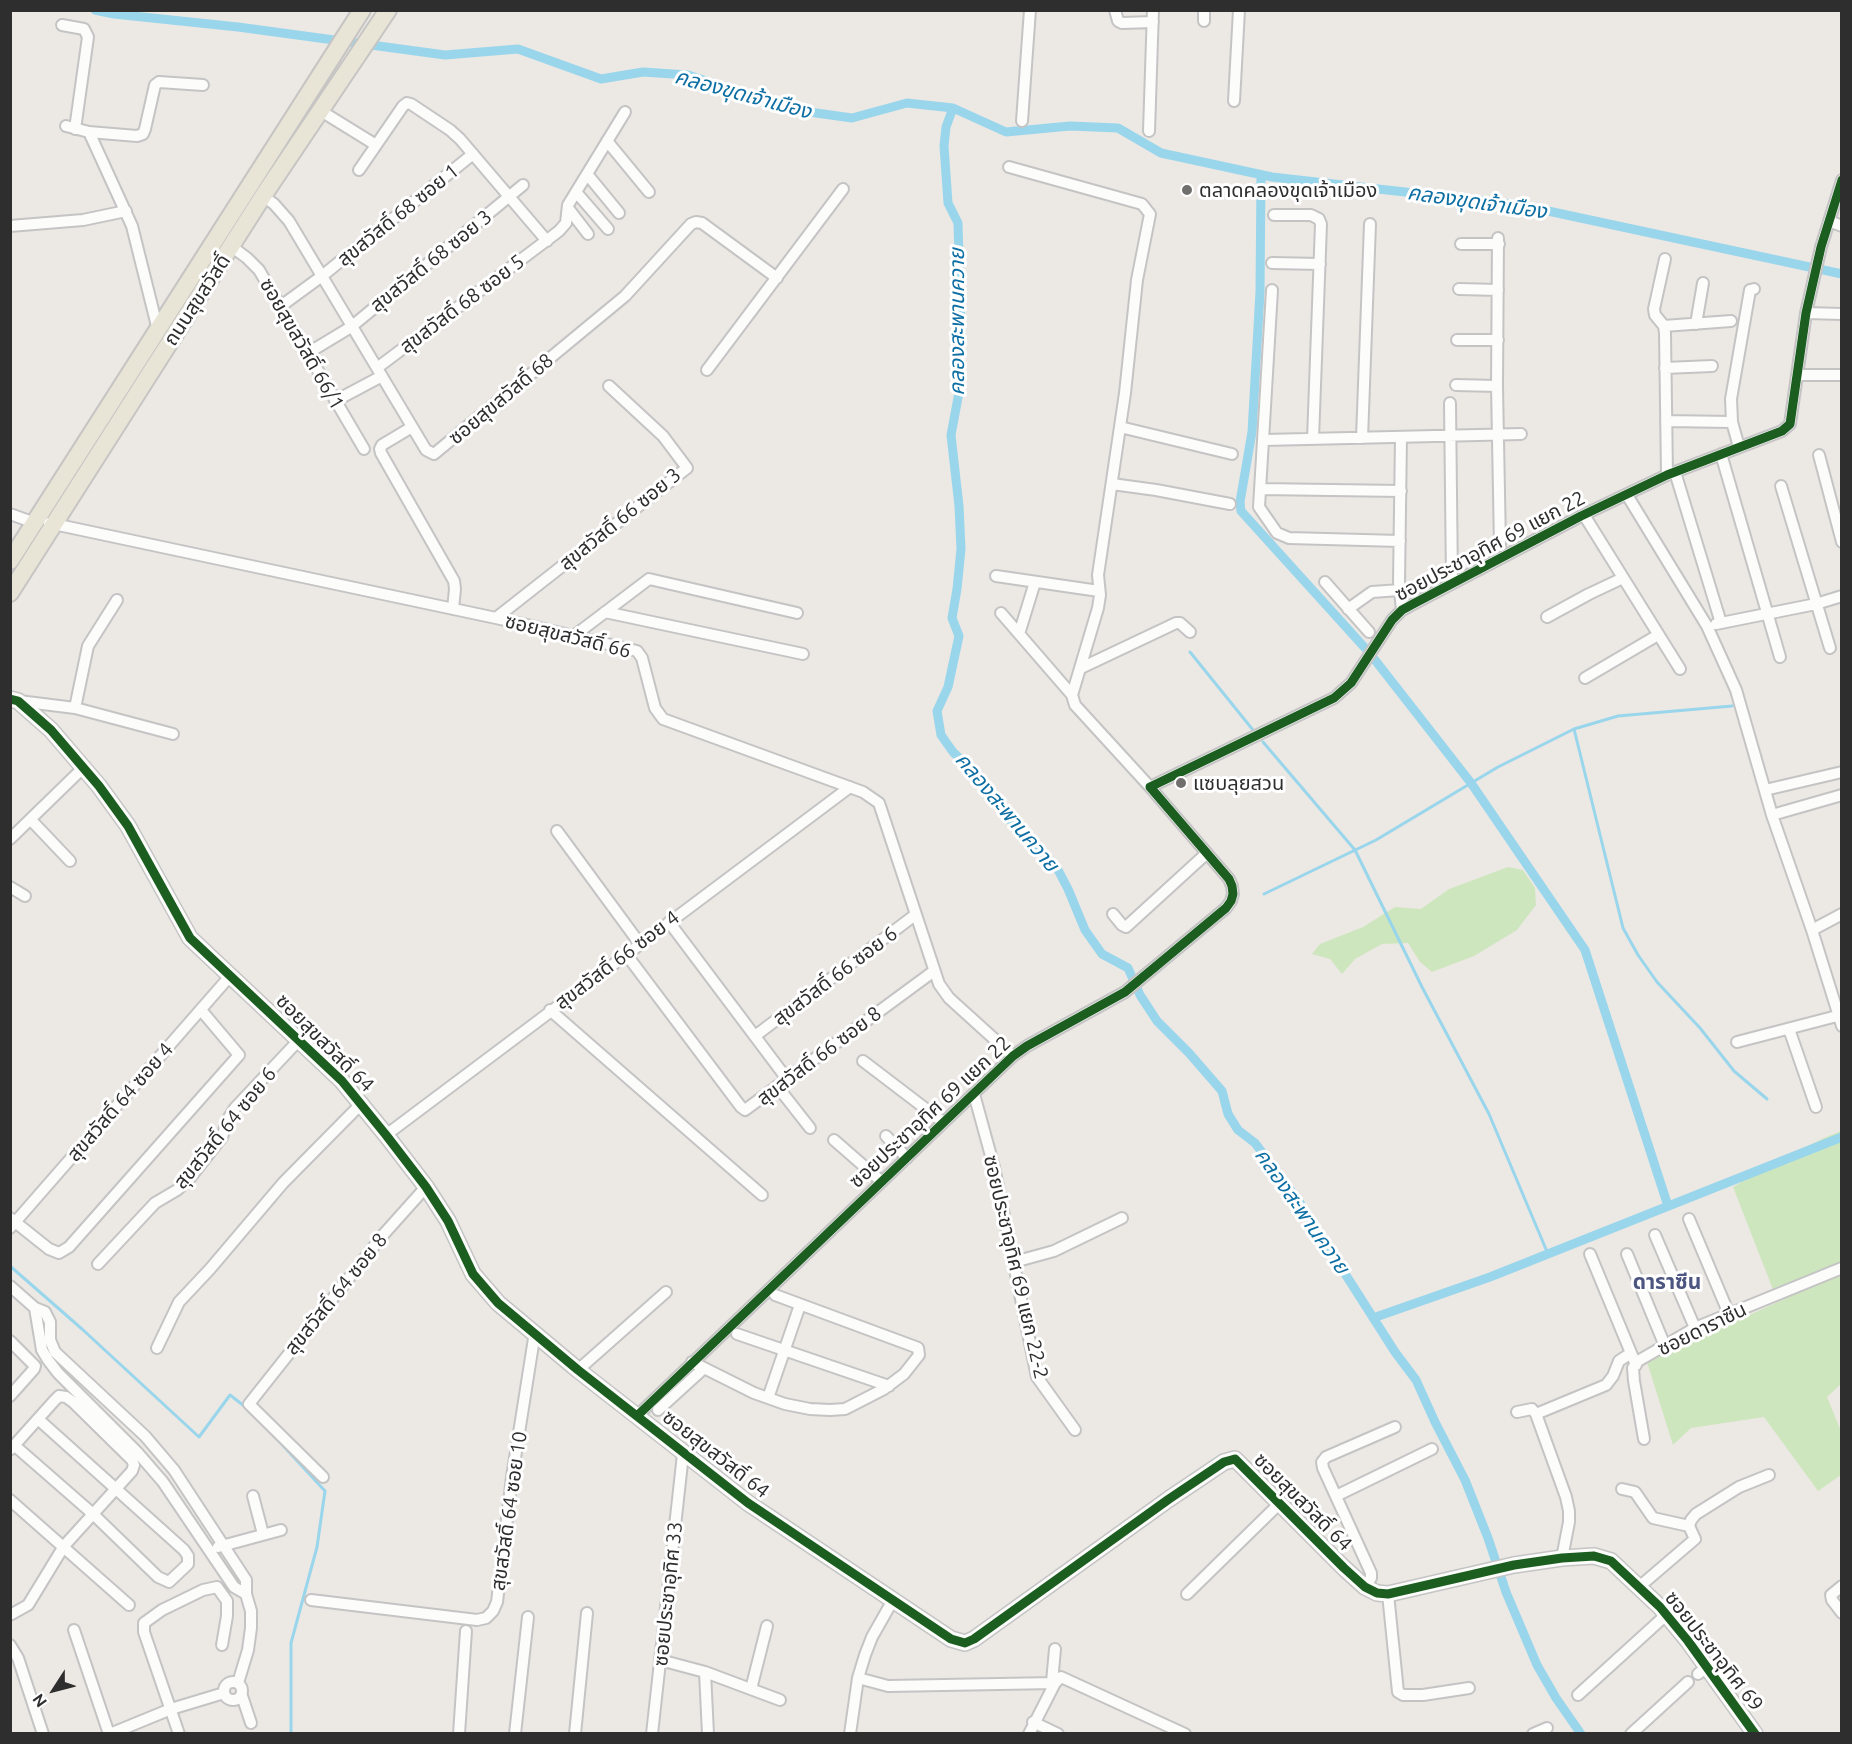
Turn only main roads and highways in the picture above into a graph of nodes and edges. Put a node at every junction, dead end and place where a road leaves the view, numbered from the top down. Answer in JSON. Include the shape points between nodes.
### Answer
{"nodes":[{"id":1,"x":362,"y":12,"type":"edge"},
{"id":2,"x":383,"y":17,"type":"edge"},
{"id":3,"x":42,"y":522,"type":"junction"},
{"id":4,"x":10,"y":561,"type":"edge"},
{"id":5,"x":10,"y":593,"type":"edge"}],
"edges":[{"from":1,"to":3,"type":"main road","name":"ถนนสุขสวัสดิ์","via":[[158,330]]},
{"from":2,"to":3,"type":"main road","name":"ถนนสุขสวัสดิ์"},
{"from":3,"to":4,"type":"main road","name":"ถนนสุขสวัสดิ์"},
{"from":3,"to":5,"type":"main road","name":"ถนนสุขสวัสดิ์"}]}
